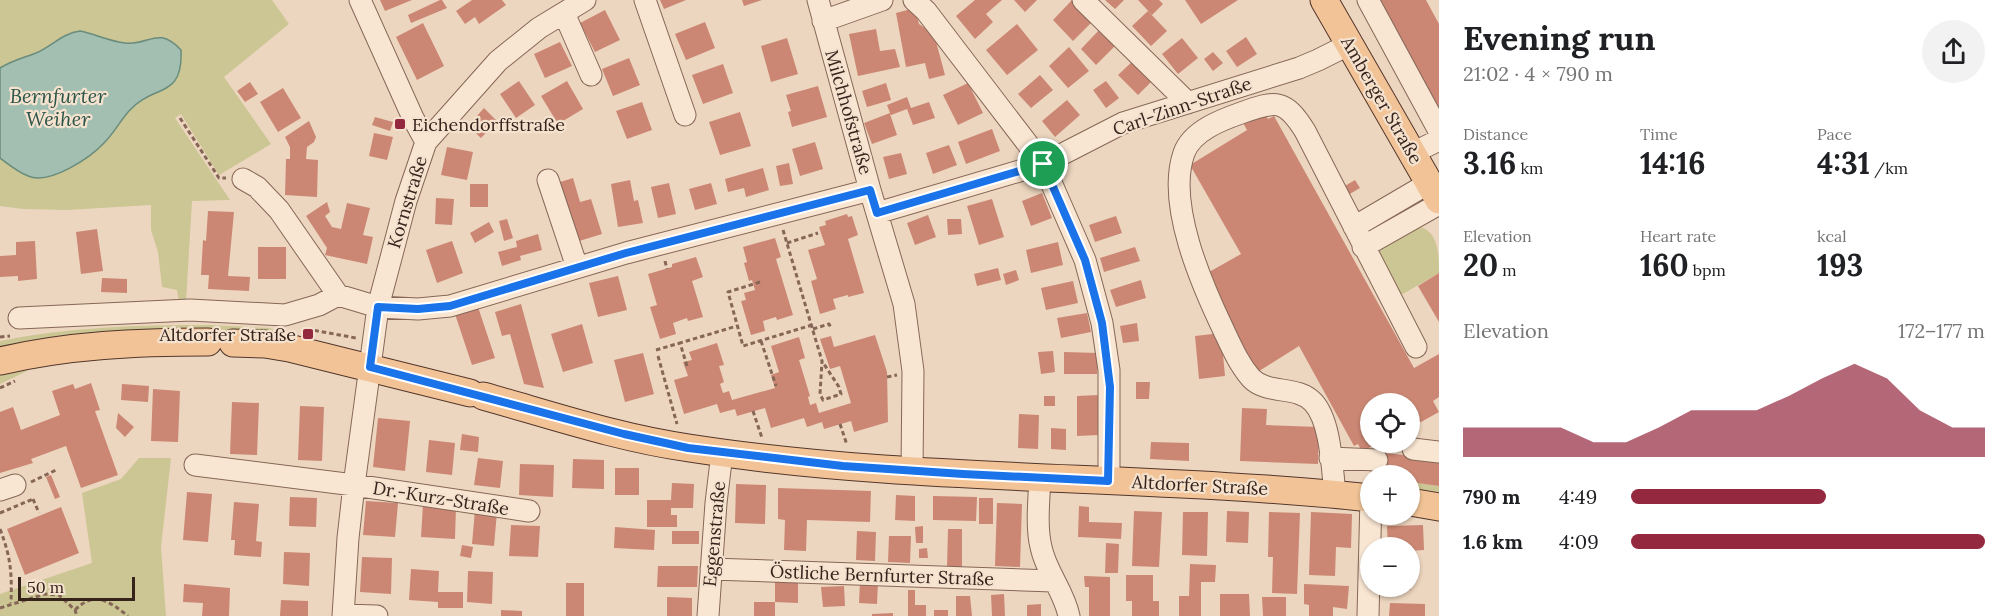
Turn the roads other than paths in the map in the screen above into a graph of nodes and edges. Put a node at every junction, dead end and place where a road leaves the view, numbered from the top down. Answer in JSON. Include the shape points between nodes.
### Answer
{"nodes":[{"id":1,"x":360,"y":0,"type":"edge"},
{"id":2,"x":585,"y":0,"type":"edge"},
{"id":3,"x":645,"y":0,"type":"edge"},
{"id":4,"x":818,"y":0,"type":"edge"},
{"id":5,"x":882,"y":0,"type":"edge"},
{"id":6,"x":914,"y":0,"type":"edge"},
{"id":7,"x":1083,"y":0,"type":"edge"},
{"id":8,"x":1368,"y":0,"type":"edge"},
{"id":9,"x":1328,"y":1,"type":"edge"},
{"id":10,"x":564,"y":13,"type":"junction"},
{"id":11,"x":823,"y":21,"type":"junction"},
{"id":12,"x":1350,"y":44,"type":"junction"},
{"id":13,"x":591,"y":75,"type":"dead end"},
{"id":14,"x":1188,"y":103,"type":"junction"},
{"id":15,"x":685,"y":115,"type":"dead end"},
{"id":16,"x":1439,"y":131,"type":"edge"},
{"id":17,"x":1439,"y":140,"type":"edge"},
{"id":18,"x":426,"y":142,"type":"junction"},
{"id":19,"x":1413,"y":153,"type":"junction"},
{"id":20,"x":1043,"y":164,"type":"junction"},
{"id":21,"x":243,"y":179,"type":"road end"},
{"id":22,"x":548,"y":180,"type":"dead end"},
{"id":23,"x":870,"y":190,"type":"junction"},
{"id":24,"x":1436,"y":196,"type":"edge"},
{"id":25,"x":877,"y":213,"type":"junction"},
{"id":26,"x":1354,"y":227,"type":"junction"},
{"id":27,"x":1363,"y":247,"type":"junction"},
{"id":28,"x":576,"y":267,"type":"junction"},
{"id":29,"x":338,"y":295,"type":"junction"},
{"id":30,"x":378,"y":307,"type":"junction"},
{"id":31,"x":19,"y":318,"type":"dead end"},
{"id":32,"x":1416,"y":347,"type":"dead end"},
{"id":33,"x":372,"y":355,"type":"junction"},
{"id":34,"x":0,"y":361,"type":"edge"},
{"id":35,"x":1420,"y":449,"type":"edge"},
{"id":36,"x":1438,"y":450,"type":"edge"},
{"id":37,"x":722,"y":453,"type":"junction"},
{"id":38,"x":1330,"y":458,"type":"junction"},
{"id":39,"x":1377,"y":460,"type":"dead end"},
{"id":40,"x":195,"y":465,"type":"dead end"},
{"id":41,"x":912,"y":471,"type":"junction"},
{"id":42,"x":1040,"y":478,"type":"junction"},
{"id":43,"x":1108,"y":481,"type":"junction"},
{"id":44,"x":354,"y":484,"type":"junction"},
{"id":45,"x":1335,"y":494,"type":"junction"},
{"id":46,"x":1360,"y":497,"type":"edge"},
{"id":47,"x":1420,"y":504,"type":"edge"},
{"id":48,"x":1439,"y":507,"type":"edge"},
{"id":49,"x":529,"y":511,"type":"dead end"},
{"id":50,"x":1370,"y":525,"type":"edge"},
{"id":51,"x":711,"y":569,"type":"junction"},
{"id":52,"x":1053,"y":580,"type":"junction"},
{"id":53,"x":343,"y":616,"type":"edge"},
{"id":54,"x":377,"y":616,"type":"edge"},
{"id":55,"x":708,"y":616,"type":"edge"},
{"id":56,"x":1069,"y":616,"type":"edge"},
{"id":57,"x":1368,"y":616,"type":"edge"}],
"edges":[{"from":1,"to":18,"type":"street"},
{"from":2,"to":10,"type":"street","name":"Kornstraße"},
{"from":3,"to":15,"type":"street"},
{"from":4,"to":11,"type":"street","name":"Milchhofstraße"},
{"from":5,"to":11,"type":"street"},
{"from":6,"to":20,"type":"street"},
{"from":7,"to":14,"type":"street"},
{"from":8,"to":16,"type":"street"},
{"from":9,"to":12,"type":"main road","name":"Amberger Straße"},
{"from":10,"to":13,"type":"street"},
{"from":10,"to":18,"type":"street","name":"Kornstraße","via":[[498,61]]},
{"from":11,"to":23,"type":"street","name":"Milchhofstraße"},
{"from":12,"to":14,"type":"street","name":"Carl-Zinn-Straße","via":[[1299,68]]},
{"from":12,"to":19,"type":"main road","name":"Amberger Straße"},
{"from":14,"to":20,"type":"street","name":"Carl-Zinn-Straße","via":[[1123,123]]},
{"from":17,"to":19,"type":"street"},
{"from":18,"to":30,"type":"street","name":"Kornstraße"},
{"from":19,"to":24,"type":"main road","name":"Amberger Straße"},
{"from":20,"to":25,"type":"street","name":"Carl-Zinn-Straße"},
{"from":20,"to":43,"type":"street","via":[[1085,260],[1102,323],[1110,387]]},
{"from":21,"to":29,"type":"street","via":[[257,187],[279,210]]},
{"from":22,"to":28,"type":"street"},
{"from":23,"to":25,"type":"street","name":"Milchhofstraße"},
{"from":23,"to":28,"type":"street"},
{"from":24,"to":26,"type":"street"},
{"from":24,"to":27,"type":"street"},
{"from":25,"to":41,"type":"street","name":"Milchhofstraße","via":[[902,295],[909,334],[914,401]]},
{"from":26,"to":27,"type":"street"},
{"from":26,"to":38,"type":"street","via":[[1305,131],[1285,107],[1260,106],[1223,119],[1197,135],[1185,152],[1180,198],[1186,234],[1219,321],[1241,365],[1254,380],[1264,387],[1301,394],[1313,402],[1322,416]]},
{"from":27,"to":32,"type":"street"},
{"from":28,"to":30,"type":"street","via":[[450,306]]},
{"from":29,"to":30,"type":"street"},
{"from":29,"to":31,"type":"street","via":[[285,315],[179,311]]},
{"from":30,"to":33,"type":"street","name":"Kornstraße"},
{"from":33,"to":34,"type":"main road","name":"Altdorfer Straße","via":[[220,342],[83,346]]},
{"from":33,"to":37,"type":"main road","name":"Altdorfer Straße","via":[[476,394],[650,441]]},
{"from":33,"to":44,"type":"street","name":"Dr.-Kurz-Straße"},
{"from":35,"to":36,"type":"street"},
{"from":37,"to":41,"type":"main road","name":"Altdorfer Straße"},
{"from":37,"to":51,"type":"street","name":"Eggenstraße"},
{"from":38,"to":39,"type":"street"},
{"from":38,"to":45,"type":"street"},
{"from":40,"to":44,"type":"street","name":"Dr.-Kurz-Straße"},
{"from":41,"to":42,"type":"main road","name":"Altdorfer Straße"},
{"from":42,"to":43,"type":"main road","name":"Altdorfer Straße"},
{"from":42,"to":52,"type":"street","via":[[1041,547]]},
{"from":43,"to":45,"type":"main road","name":"Altdorfer Straße"},
{"from":44,"to":49,"type":"street","name":"Dr.-Kurz-Straße"},
{"from":44,"to":53,"type":"street","name":"Dr.-Kurz-Straße"},
{"from":45,"to":46,"type":"main road","name":"Altdorfer Straße"},
{"from":47,"to":48,"type":"main road"},
{"from":50,"to":57,"type":"street"},
{"from":51,"to":52,"type":"street","name":"Östliche Bernfurter Straße"},
{"from":51,"to":55,"type":"street","name":"Eggenstraße"},
{"from":52,"to":56,"type":"street"},
{"from":53,"to":54,"type":"street","name":"Dr.-Kurz-Straße"}]}
